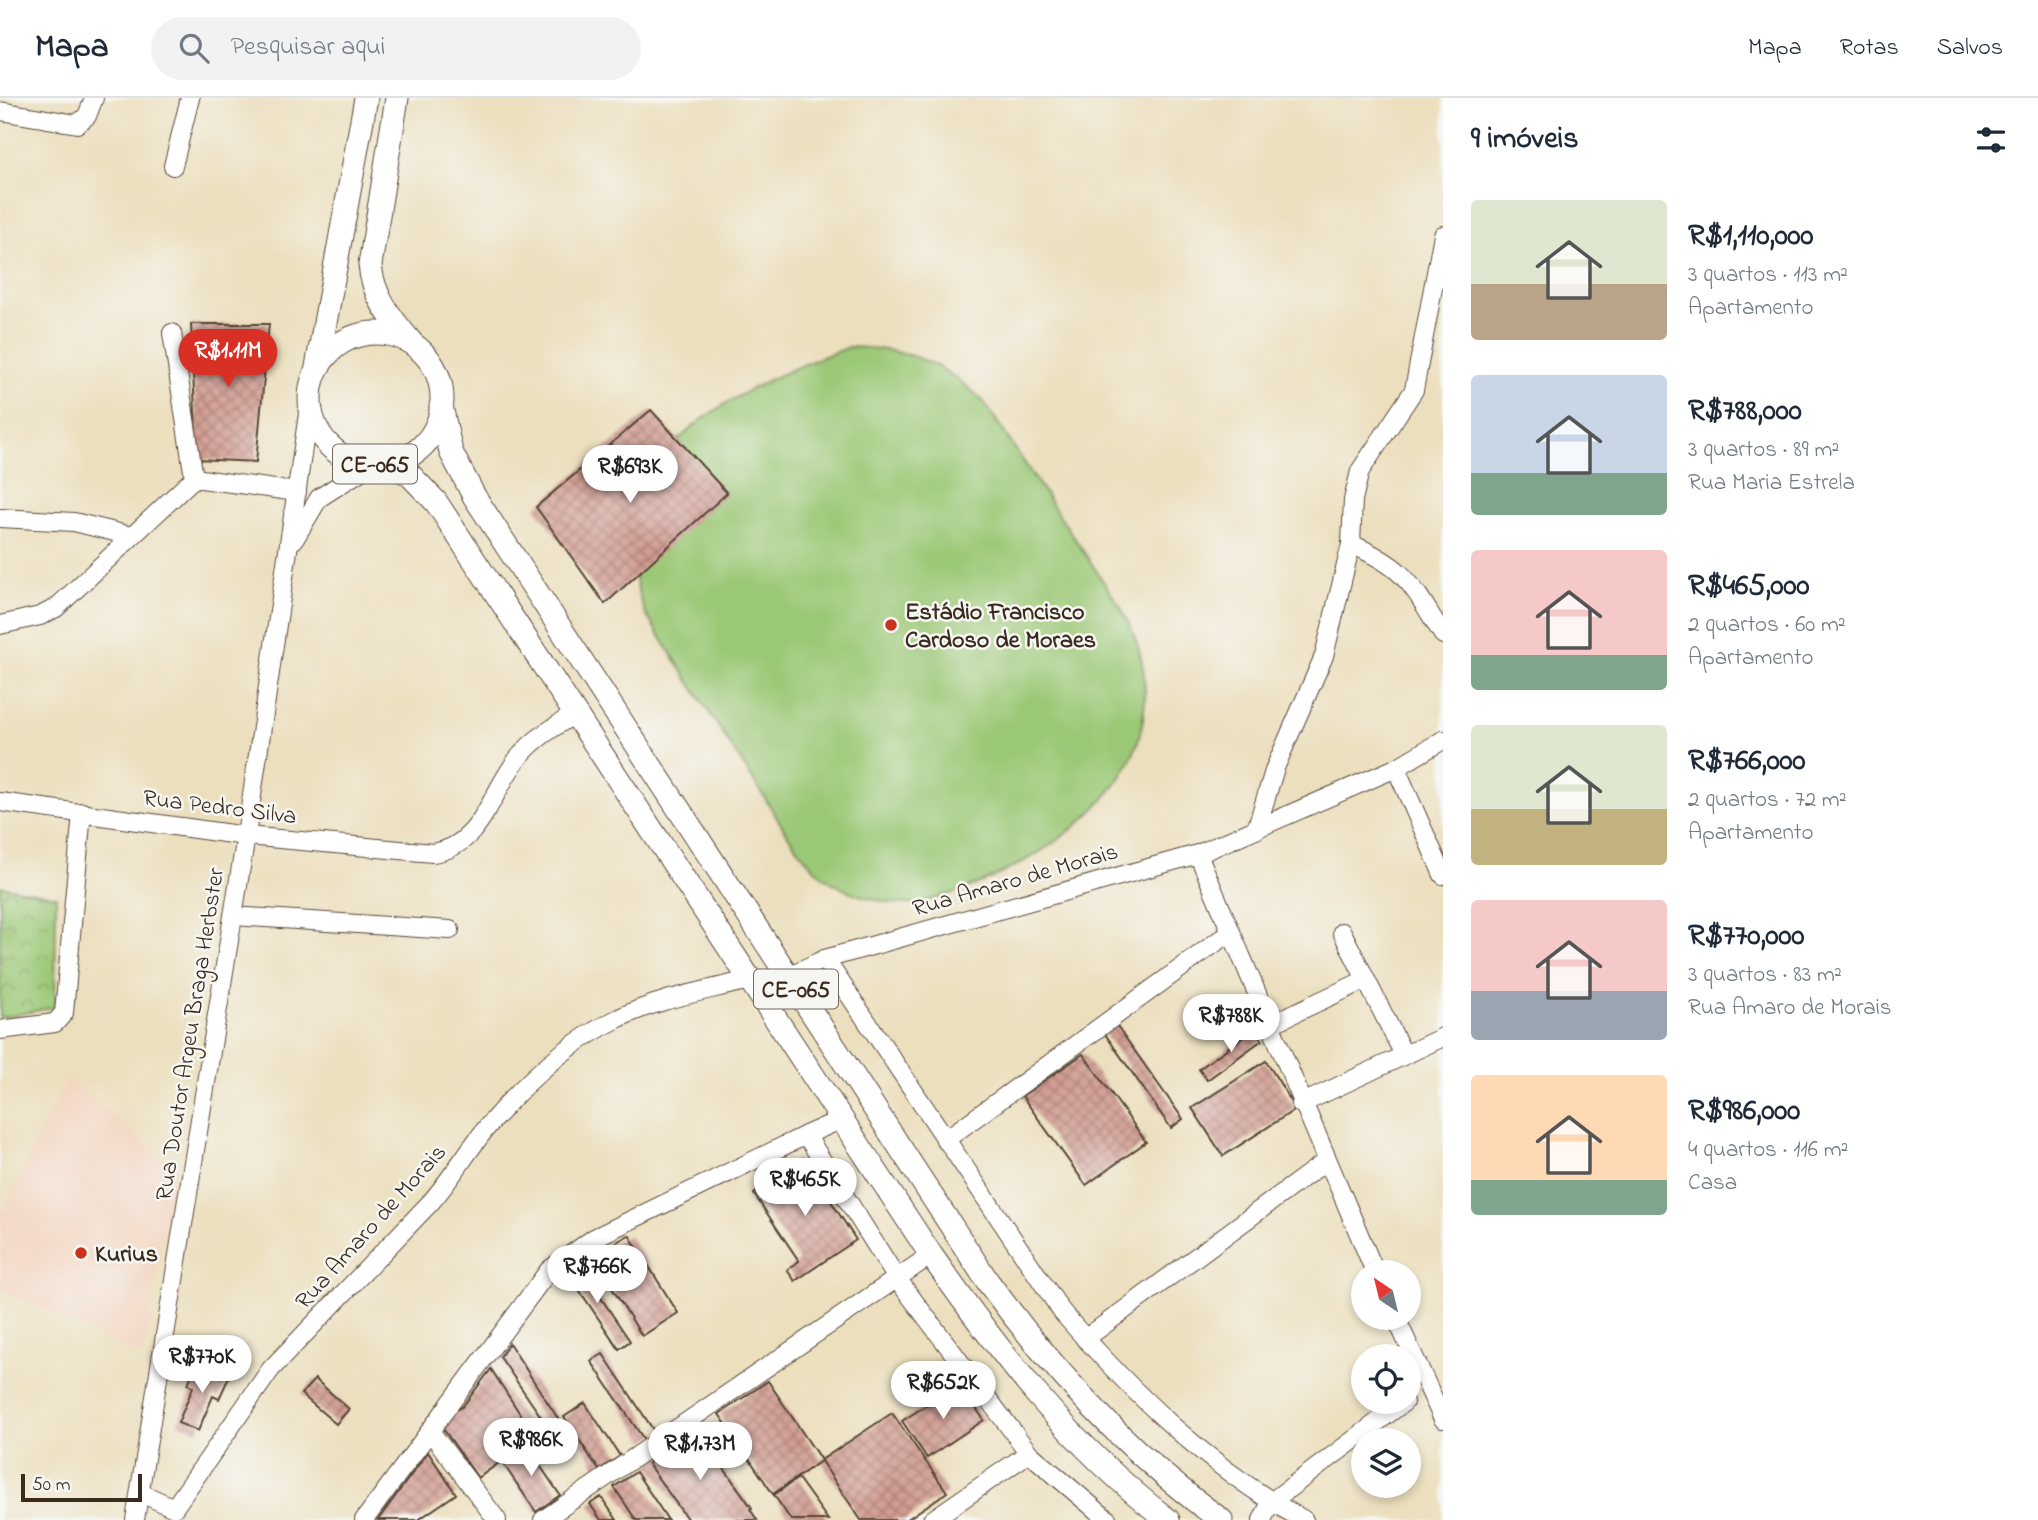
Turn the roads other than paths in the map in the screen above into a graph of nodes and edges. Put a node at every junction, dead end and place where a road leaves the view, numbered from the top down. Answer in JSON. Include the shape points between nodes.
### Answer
{"nodes":[{"id":1,"x":94,"y":98,"type":"edge"},
{"id":2,"x":190,"y":98,"type":"edge"},
{"id":3,"x":397,"y":98,"type":"edge"},
{"id":4,"x":360,"y":100,"type":"edge"},
{"id":5,"x":0,"y":111,"type":"edge"},
{"id":6,"x":173,"y":166,"type":"dead end"},
{"id":7,"x":1443,"y":240,"type":"edge"},
{"id":8,"x":172,"y":333,"type":"dead end"},
{"id":9,"x":411,"y":342,"type":"junction"},
{"id":10,"x":317,"y":369,"type":"junction"},
{"id":11,"x":442,"y":406,"type":"junction"},
{"id":12,"x":309,"y":407,"type":"junction"},
{"id":13,"x":381,"y":464,"type":"junction"},
{"id":14,"x":194,"y":478,"type":"junction"},
{"id":15,"x":297,"y":492,"type":"junction"},
{"id":16,"x":0,"y":518,"type":"edge"},
{"id":17,"x":131,"y":536,"type":"junction"},
{"id":18,"x":1351,"y":544,"type":"junction"},
{"id":19,"x":286,"y":556,"type":"junction"},
{"id":20,"x":0,"y":625,"type":"edge"},
{"id":21,"x":1443,"y":635,"type":"edge"},
{"id":22,"x":576,"y":713,"type":"junction"},
{"id":23,"x":1443,"y":740,"type":"edge"},
{"id":24,"x":1396,"y":768,"type":"junction"},
{"id":25,"x":0,"y":802,"type":"edge"},
{"id":26,"x":82,"y":812,"type":"junction"},
{"id":27,"x":1256,"y":830,"type":"junction"},
{"id":28,"x":246,"y":836,"type":"junction"},
{"id":29,"x":1438,"y":853,"type":"edge"},
{"id":30,"x":1198,"y":854,"type":"junction"},
{"id":31,"x":1443,"y":875,"type":"edge"},
{"id":32,"x":233,"y":916,"type":"junction"},
{"id":33,"x":450,"y":930,"type":"dead end"},
{"id":34,"x":1342,"y":932,"type":"dead end"},
{"id":35,"x":1229,"y":933,"type":"junction"},
{"id":36,"x":825,"y":959,"type":"junction"},
{"id":37,"x":788,"y":976,"type":"junction"},
{"id":38,"x":752,"y":979,"type":"junction"},
{"id":39,"x":1365,"y":979,"type":"junction"},
{"id":40,"x":1269,"y":1025,"type":"junction"},
{"id":41,"x":0,"y":1030,"type":"edge"},
{"id":42,"x":1443,"y":1037,"type":"edge"},
{"id":43,"x":1404,"y":1055,"type":"junction"},
{"id":44,"x":1301,"y":1104,"type":"junction"},
{"id":45,"x":842,"y":1119,"type":"junction"},
{"id":46,"x":806,"y":1135,"type":"junction"},
{"id":47,"x":945,"y":1140,"type":"junction"},
{"id":48,"x":1326,"y":1161,"type":"junction"},
{"id":49,"x":931,"y":1255,"type":"junction"},
{"id":50,"x":1370,"y":1260,"type":"edge"},
{"id":51,"x":898,"y":1280,"type":"junction"},
{"id":52,"x":1401,"y":1330,"type":"edge"},
{"id":53,"x":1085,"y":1339,"type":"junction"},
{"id":54,"x":1426,"y":1385,"type":"junction"},
{"id":55,"x":1421,"y":1389,"type":"edge"},
{"id":56,"x":1388,"y":1414,"type":"edge"},
{"id":57,"x":1443,"y":1419,"type":"edge"},
{"id":58,"x":430,"y":1431,"type":"junction"},
{"id":59,"x":1029,"y":1453,"type":"junction"},
{"id":60,"x":141,"y":1493,"type":"junction"},
{"id":61,"x":1271,"y":1502,"type":"junction"},
{"id":62,"x":135,"y":1520,"type":"edge"},
{"id":63,"x":365,"y":1520,"type":"edge"},
{"id":64,"x":497,"y":1520,"type":"edge"},
{"id":65,"x":543,"y":1520,"type":"edge"},
{"id":66,"x":932,"y":1520,"type":"edge"},
{"id":67,"x":1108,"y":1520,"type":"edge"},
{"id":68,"x":1168,"y":1520,"type":"edge"},
{"id":69,"x":1221,"y":1520,"type":"edge"},
{"id":70,"x":1262,"y":1520,"type":"edge"},
{"id":71,"x":1304,"y":1520,"type":"edge"}],
"edges":[{"from":1,"to":5,"type":"street","via":[[87,116],[77,124]]},
{"from":2,"to":6,"type":"street"},
{"from":3,"to":9,"type":"main road","number":"CE-065","via":[[370,265],[379,300]]},
{"from":4,"to":10,"type":"main road"},
{"from":7,"to":18,"type":"street","via":[[1415,390],[1360,471]]},
{"from":8,"to":14,"type":"street"},
{"from":9,"to":10,"type":"main road","via":[[377,332],[351,339],[327,354]]},
{"from":9,"to":11,"type":"main road","number":"CE-065","via":[[436,370]]},
{"from":10,"to":12,"type":"main road"},
{"from":11,"to":13,"type":"main road","number":"CE-065","via":[[430,437],[416,452]]},
{"from":11,"to":37,"type":"main road","number":"CE-065","via":[[451,452],[474,496]]},
{"from":12,"to":13,"type":"main road","number":"CE-065","via":[[322,437],[337,451],[352,460]]},
{"from":12,"to":15,"type":"street","name":"Rua Doutor Argeu Braga Herbster"},
{"from":13,"to":19,"type":"street","name":"Rua Doutor Argeu Braga Herbster","via":[[319,498]]},
{"from":13,"to":22,"type":"main road","number":"CE-065","via":[[410,475],[436,502]]},
{"from":14,"to":15,"type":"street"},
{"from":14,"to":17,"type":"street"},
{"from":15,"to":19,"type":"street","name":"Rua Doutor Argeu Braga Herbster"},
{"from":16,"to":17,"type":"street","via":[[74,522]]},
{"from":17,"to":20,"type":"street","via":[[56,608]]},
{"from":18,"to":21,"type":"street","via":[[1394,565],[1409,580]]},
{"from":18,"to":27,"type":"street","via":[[1324,656],[1275,768]]},
{"from":19,"to":28,"type":"street","name":"Rua Doutor Argeu Braga Herbster"},
{"from":22,"to":28,"type":"street","name":"Rua Pedro Silva","via":[[544,733],[519,757],[492,805],[455,847],[433,853]]},
{"from":22,"to":38,"type":"main road","number":"CE-065"},
{"from":23,"to":24,"type":"street","name":"Rua Amaro de Morais"},
{"from":24,"to":27,"type":"street","name":"Rua Amaro de Morais"},
{"from":24,"to":29,"type":"street"},
{"from":25,"to":26,"type":"street","name":"Rua Pedro Silva"},
{"from":26,"to":28,"type":"street","name":"Rua Pedro Silva"},
{"from":26,"to":41,"type":"street","via":[[64,1013],[55,1023]]},
{"from":27,"to":30,"type":"street","name":"Rua Amaro de Morais"},
{"from":28,"to":32,"type":"street","name":"Rua Doutor Argeu Braga Herbster"},
{"from":29,"to":31,"type":"street"},
{"from":30,"to":35,"type":"street"},
{"from":30,"to":36,"type":"street","name":"Rua Amaro de Morais"},
{"from":32,"to":33,"type":"street"},
{"from":32,"to":60,"type":"street","name":"Rua Doutor Argeu Braga Herbster"},
{"from":34,"to":39,"type":"street"},
{"from":35,"to":40,"type":"street"},
{"from":35,"to":47,"type":"street"},
{"from":36,"to":37,"type":"street","name":"Rua Amaro de Morais"},
{"from":36,"to":47,"type":"street"},
{"from":37,"to":69,"type":"main road","number":"CE-065","via":[[988,1282],[1050,1364],[1114,1430]]},
{"from":38,"to":45,"type":"main road","number":"CE-065"},
{"from":38,"to":60,"type":"street","name":"Rua Amaro de Morais","via":[[621,1017],[553,1059],[492,1120],[430,1203],[271,1369],[174,1508]]},
{"from":39,"to":40,"type":"street"},
{"from":39,"to":43,"type":"street"},
{"from":40,"to":44,"type":"street"},
{"from":42,"to":43,"type":"street"},
{"from":43,"to":44,"type":"street"},
{"from":44,"to":48,"type":"street"},
{"from":45,"to":46,"type":"street"},
{"from":45,"to":49,"type":"main road","number":"CE-065"},
{"from":46,"to":51,"type":"street"},
{"from":46,"to":58,"type":"street","via":[[594,1238],[561,1259]]},
{"from":47,"to":53,"type":"street"},
{"from":48,"to":50,"type":"street"},
{"from":48,"to":53,"type":"street"},
{"from":49,"to":51,"type":"street"},
{"from":49,"to":68,"type":"main road","number":"CE-065","via":[[1042,1403],[1110,1471]]},
{"from":51,"to":59,"type":"street"},
{"from":51,"to":65,"type":"street"},
{"from":52,"to":54,"type":"street"},
{"from":53,"to":61,"type":"street","via":[[1107,1365],[1208,1456]]},
{"from":54,"to":55,"type":"street"},
{"from":54,"to":57,"type":"street"},
{"from":56,"to":61,"type":"street"},
{"from":58,"to":63,"type":"street"},
{"from":58,"to":64,"type":"street"},
{"from":59,"to":66,"type":"street"},
{"from":59,"to":67,"type":"street"},
{"from":60,"to":62,"type":"street","name":"Rua Doutor Argeu Braga Herbster"},
{"from":61,"to":70,"type":"street"},
{"from":61,"to":71,"type":"street"}]}
